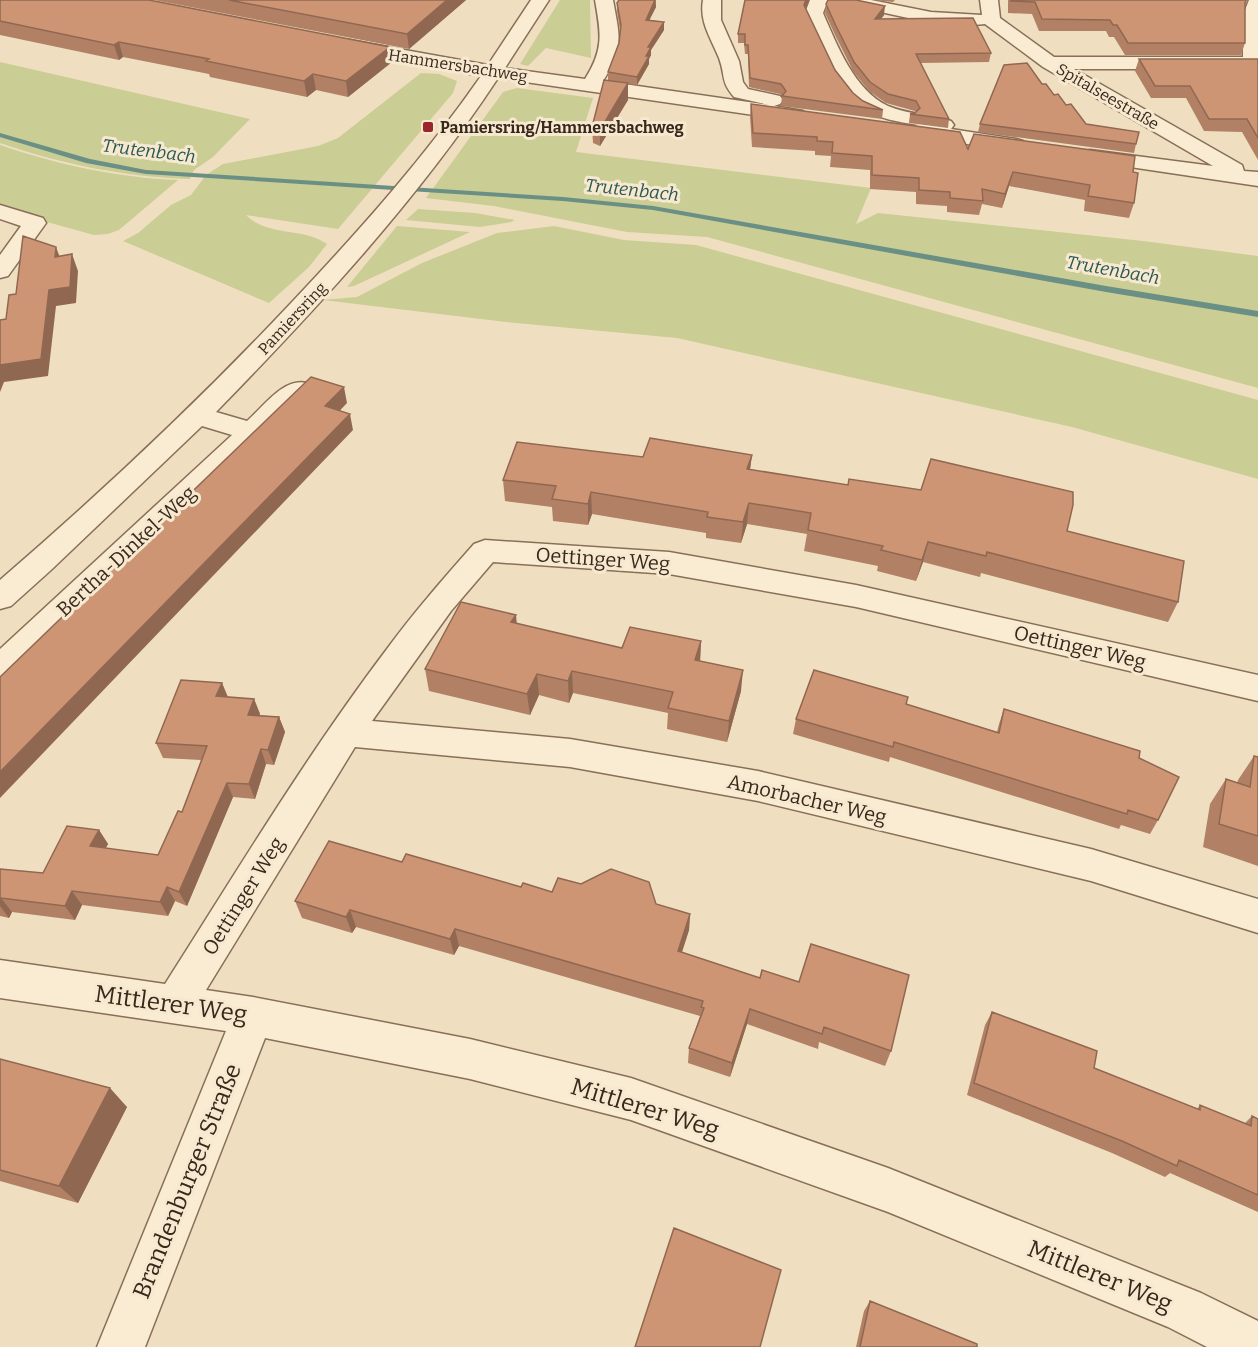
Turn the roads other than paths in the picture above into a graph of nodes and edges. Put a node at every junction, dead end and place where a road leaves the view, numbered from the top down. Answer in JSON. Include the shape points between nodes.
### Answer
{"nodes":[{"id":1,"x":540,"y":0,"type":"edge"},
{"id":2,"x":604,"y":0,"type":"edge"},
{"id":3,"x":712,"y":0,"type":"edge"},
{"id":4,"x":819,"y":0,"type":"edge"},
{"id":5,"x":850,"y":0,"type":"edge"},
{"id":6,"x":990,"y":10,"type":"edge"},
{"id":7,"x":1256,"y":10,"type":"edge"},
{"id":8,"x":331,"y":43,"type":"edge"},
{"id":9,"x":1050,"y":63,"type":"junction"},
{"id":10,"x":1255,"y":63,"type":"edge"},
{"id":11,"x":494,"y":72,"type":"junction"},
{"id":12,"x":590,"y":86,"type":"junction"},
{"id":13,"x":862,"y":123,"type":"edge"},
{"id":14,"x":956,"y":137,"type":"junction"},
{"id":15,"x":1037,"y":148,"type":"edge"},
{"id":16,"x":1072,"y":153,"type":"edge"},
{"id":17,"x":1252,"y":178,"type":"edge"},
{"id":18,"x":0,"y":212,"type":"edge"},
{"id":19,"x":0,"y":271,"type":"edge"},
{"id":20,"x":298,"y":389,"type":"edge"},
{"id":21,"x":197,"y":415,"type":"junction"},
{"id":22,"x":252,"y":432,"type":"junction"},
{"id":23,"x":0,"y":598,"type":"edge"},
{"id":24,"x":0,"y":669,"type":"edge"},
{"id":25,"x":1258,"y":688,"type":"edge"},
{"id":26,"x":346,"y":732,"type":"junction"},
{"id":27,"x":1258,"y":916,"type":"edge"},
{"id":28,"x":0,"y":979,"type":"edge"},
{"id":29,"x":175,"y":1004,"type":"junction"},
{"id":30,"x":253,"y":1016,"type":"junction"},
{"id":31,"x":121,"y":1347,"type":"edge"},
{"id":32,"x":1258,"y":1347,"type":"edge"}],
"edges":[{"from":1,"to":11,"type":"street","name":"Pamiersring"},
{"from":2,"to":12,"type":"street","via":[[611,37],[606,61]]},
{"from":3,"to":12,"type":"street","name":"Hammersbachweg","via":[[709,8],[715,31],[728,52],[734,70],[733,83],[741,93],[806,107],[814,118]]},
{"from":4,"to":14,"type":"street","via":[[814,13],[822,35],[868,104],[894,114],[944,124]]},
{"from":5,"to":6,"type":"street","via":[[938,19]]},
{"from":6,"to":9,"type":"street","name":"Spitalseestraße"},
{"from":7,"to":10,"type":"street"},
{"from":8,"to":11,"type":"street","name":"Hammersbachweg"},
{"from":9,"to":10,"type":"street"},
{"from":9,"to":17,"type":"street","name":"Spitalseestraße"},
{"from":11,"to":12,"type":"street","name":"Hammersbachweg"},
{"from":11,"to":21,"type":"street","name":"Pamiersring","via":[[389,212]]},
{"from":13,"to":14,"type":"street"},
{"from":14,"to":15,"type":"street"},
{"from":16,"to":17,"type":"street"},
{"from":18,"to":19,"type":"street","via":[[35,224]]},
{"from":20,"to":22,"type":"street","name":"Bertha-Dinkel-Weg"},
{"from":21,"to":22,"type":"street"},
{"from":21,"to":23,"type":"street","name":"Pamiersring"},
{"from":22,"to":24,"type":"street","name":"Bertha-Dinkel-Weg"},
{"from":25,"to":26,"type":"street","name":"Oettinger Weg","via":[[845,594],[669,563],[485,551],[442,599]]},
{"from":26,"to":27,"type":"street","name":"Amorbacher Weg","via":[[570,753],[758,786],[1091,865]]},
{"from":26,"to":29,"type":"street","name":"Oettinger Weg"},
{"from":28,"to":29,"type":"street","name":"Mittlerer Weg"},
{"from":29,"to":30,"type":"street","name":"Mittlerer Weg"},
{"from":30,"to":31,"type":"street","name":"Brandenburger Straße"},
{"from":30,"to":32,"type":"street","name":"Mittlerer Weg","via":[[470,1059],[631,1099],[888,1190],[1184,1310]]}]}
